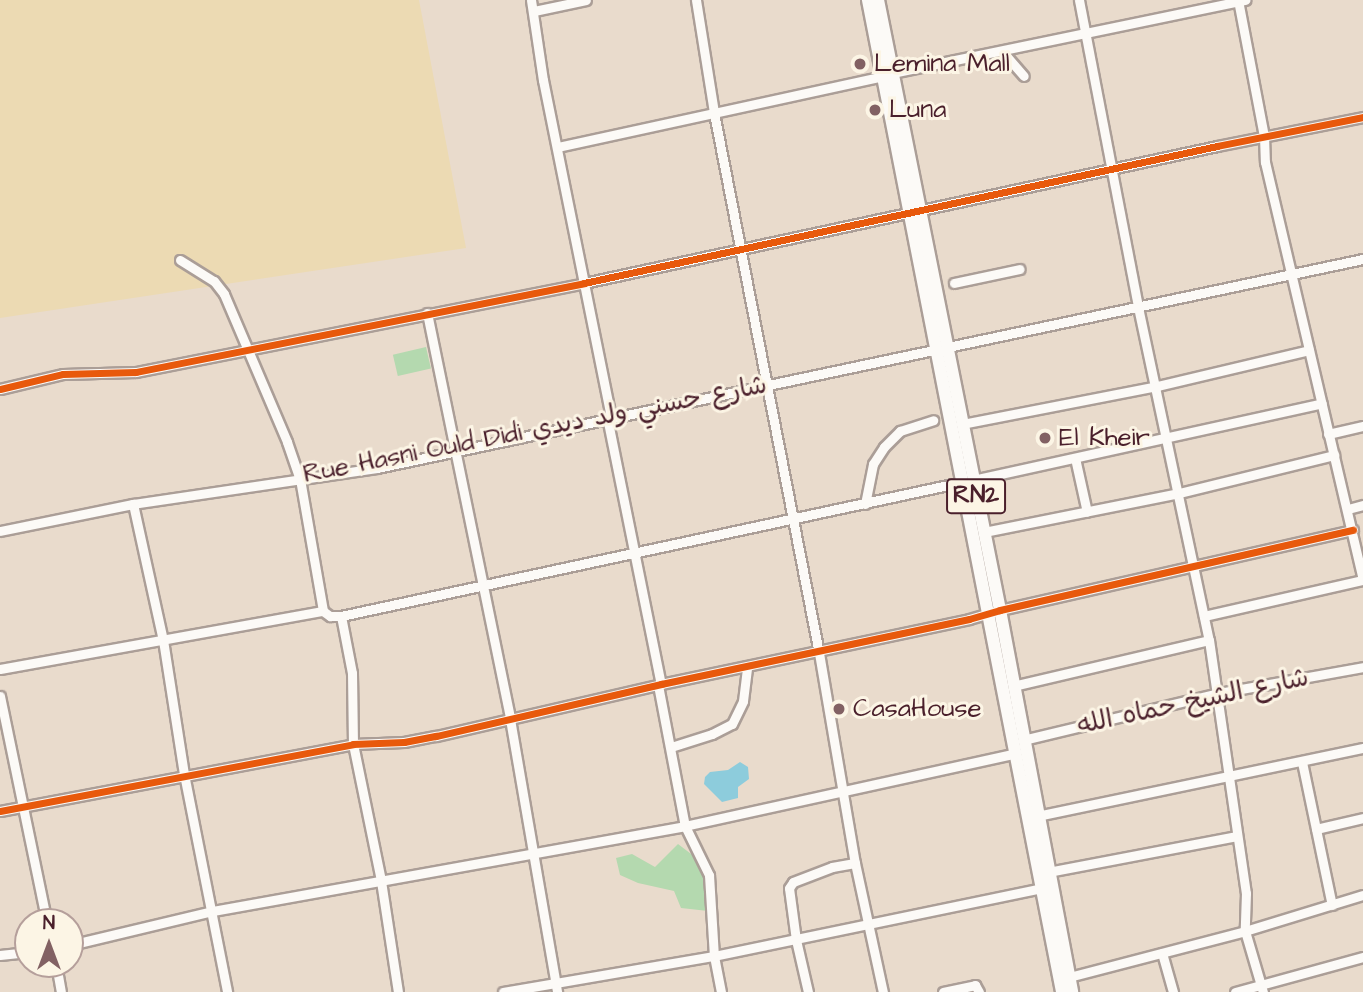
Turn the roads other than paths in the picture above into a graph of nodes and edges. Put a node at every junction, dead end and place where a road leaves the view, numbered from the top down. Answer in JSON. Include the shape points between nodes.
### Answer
{"nodes":[{"id":1,"x":531,"y":0,"type":"edge"},
{"id":2,"x":586,"y":0,"type":"edge"},
{"id":3,"x":696,"y":0,"type":"edge"},
{"id":4,"x":868,"y":0,"type":"edge"},
{"id":5,"x":878,"y":0,"type":"edge"},
{"id":6,"x":1079,"y":0,"type":"edge"},
{"id":7,"x":1241,"y":1,"type":"edge"},
{"id":8,"x":534,"y":11,"type":"junction"},
{"id":9,"x":1085,"y":34,"type":"junction"},
{"id":10,"x":1002,"y":51,"type":"junction"},
{"id":11,"x":887,"y":74,"type":"junction"},
{"id":12,"x":1024,"y":76,"type":"dead end"},
{"id":13,"x":713,"y":113,"type":"junction"},
{"id":14,"x":1363,"y":117,"type":"edge"},
{"id":15,"x":1264,"y":136,"type":"junction"},
{"id":16,"x":558,"y":147,"type":"junction"},
{"id":17,"x":1111,"y":170,"type":"junction"},
{"id":18,"x":915,"y":213,"type":"junction"},
{"id":19,"x":740,"y":249,"type":"junction"},
{"id":20,"x":1363,"y":259,"type":"edge"},
{"id":21,"x":180,"y":260,"type":"dead end"},
{"id":22,"x":1020,"y":269,"type":"dead end"},
{"id":23,"x":1290,"y":275,"type":"junction"},
{"id":24,"x":584,"y":283,"type":"junction"},
{"id":25,"x":954,"y":283,"type":"dead end"},
{"id":26,"x":1138,"y":307,"type":"junction"},
{"id":27,"x":428,"y":313,"type":"junction"},
{"id":28,"x":941,"y":349,"type":"junction"},
{"id":29,"x":248,"y":350,"type":"junction"},
{"id":30,"x":1309,"y":350,"type":"junction"},
{"id":31,"x":766,"y":383,"type":"junction"},
{"id":32,"x":1157,"y":386,"type":"junction"},
{"id":33,"x":0,"y":389,"type":"edge"},
{"id":34,"x":1322,"y":403,"type":"junction"},
{"id":35,"x":609,"y":417,"type":"junction"},
{"id":36,"x":933,"y":420,"type":"dead end"},
{"id":37,"x":962,"y":424,"type":"junction"},
{"id":38,"x":1363,"y":426,"type":"edge"},
{"id":39,"x":1328,"y":434,"type":"junction"},
{"id":40,"x":1168,"y":438,"type":"junction"},
{"id":41,"x":456,"y":450,"type":"junction"},
{"id":42,"x":1334,"y":455,"type":"junction"},
{"id":43,"x":1074,"y":458,"type":"junction"},
{"id":44,"x":300,"y":479,"type":"junction"},
{"id":45,"x":967,"y":481,"type":"junction"},
{"id":46,"x":1179,"y":493,"type":"junction"},
{"id":47,"x":133,"y":503,"type":"junction"},
{"id":48,"x":865,"y":504,"type":"junction"},
{"id":49,"x":1363,"y":505,"type":"edge"},
{"id":50,"x":1348,"y":509,"type":"junction"},
{"id":51,"x":1087,"y":512,"type":"junction"},
{"id":52,"x":793,"y":520,"type":"junction"},
{"id":53,"x":1353,"y":530,"type":"junction"},
{"id":54,"x":0,"y":531,"type":"edge"},
{"id":55,"x":984,"y":532,"type":"junction"},
{"id":56,"x":635,"y":553,"type":"junction"},
{"id":57,"x":1194,"y":566,"type":"junction"},
{"id":58,"x":1363,"y":580,"type":"edge"},
{"id":59,"x":483,"y":586,"type":"junction"},
{"id":60,"x":323,"y":611,"type":"junction"},
{"id":61,"x":994,"y":612,"type":"junction"},
{"id":62,"x":341,"y":616,"type":"junction"},
{"id":63,"x":1204,"y":616,"type":"junction"},
{"id":64,"x":163,"y":640,"type":"junction"},
{"id":65,"x":1209,"y":640,"type":"junction"},
{"id":66,"x":819,"y":653,"type":"junction"},
{"id":67,"x":747,"y":667,"type":"junction"},
{"id":68,"x":1363,"y":667,"type":"edge"},
{"id":69,"x":0,"y":669,"type":"edge"},
{"id":70,"x":659,"y":684,"type":"junction"},
{"id":71,"x":1013,"y":686,"type":"junction"},
{"id":72,"x":1219,"y":694,"type":"junction"},
{"id":73,"x":0,"y":696,"type":"edge"},
{"id":74,"x":510,"y":719,"type":"junction"},
{"id":75,"x":1023,"y":740,"type":"junction"},
{"id":76,"x":353,"y":744,"type":"junction"},
{"id":77,"x":671,"y":747,"type":"junction"},
{"id":78,"x":1363,"y":748,"type":"edge"},
{"id":79,"x":1016,"y":753,"type":"junction"},
{"id":80,"x":1302,"y":762,"type":"junction"},
{"id":81,"x":184,"y":774,"type":"junction"},
{"id":82,"x":1229,"y":778,"type":"junction"},
{"id":83,"x":844,"y":792,"type":"junction"},
{"id":84,"x":22,"y":806,"type":"junction"},
{"id":85,"x":0,"y":811,"type":"edge"},
{"id":86,"x":1037,"y":816,"type":"junction"},
{"id":87,"x":1363,"y":818,"type":"edge"},
{"id":88,"x":685,"y":825,"type":"junction"},
{"id":89,"x":1316,"y":830,"type":"junction"},
{"id":90,"x":1236,"y":836,"type":"junction"},
{"id":91,"x":533,"y":854,"type":"junction"},
{"id":92,"x":855,"y":863,"type":"junction"},
{"id":93,"x":1048,"y":872,"type":"junction"},
{"id":94,"x":381,"y":881,"type":"junction"},
{"id":95,"x":1042,"y":888,"type":"junction"},
{"id":96,"x":1363,"y":895,"type":"edge"},
{"id":97,"x":1332,"y":905,"type":"junction"},
{"id":98,"x":44,"y":908,"type":"edge"},
{"id":99,"x":213,"y":911,"type":"junction"},
{"id":100,"x":870,"y":924,"type":"junction"},
{"id":101,"x":1245,"y":931,"type":"junction"},
{"id":102,"x":796,"y":940,"type":"junction"},
{"id":103,"x":84,"y":942,"type":"edge"},
{"id":104,"x":1163,"y":953,"type":"junction"},
{"id":105,"x":714,"y":956,"type":"junction"},
{"id":106,"x":1363,"y":957,"type":"edge"},
{"id":107,"x":1069,"y":977,"type":"junction"},
{"id":108,"x":556,"y":982,"type":"junction"},
{"id":109,"x":1262,"y":989,"type":"edge"},
{"id":110,"x":227,"y":992,"type":"edge"},
{"id":111,"x":398,"y":992,"type":"edge"},
{"id":112,"x":503,"y":992,"type":"edge"},
{"id":113,"x":557,"y":992,"type":"edge"},
{"id":114,"x":721,"y":992,"type":"edge"},
{"id":115,"x":808,"y":992,"type":"edge"},
{"id":116,"x":883,"y":992,"type":"edge"},
{"id":117,"x":943,"y":992,"type":"edge"},
{"id":118,"x":979,"y":992,"type":"edge"},
{"id":119,"x":1062,"y":992,"type":"edge"},
{"id":120,"x":1072,"y":992,"type":"edge"},
{"id":121,"x":1173,"y":992,"type":"edge"},
{"id":122,"x":1235,"y":992,"type":"edge"}],
"edges":[{"from":1,"to":8,"type":"street"},
{"from":2,"to":8,"type":"street"},
{"from":3,"to":13,"type":"street"},
{"from":4,"to":11,"type":"highway","number":"RN2"},
{"from":5,"to":11,"type":"highway","number":"RN2"},
{"from":6,"to":9,"type":"street"},
{"from":7,"to":9,"type":"street"},
{"from":7,"to":15,"type":"street"},
{"from":8,"to":16,"type":"street"},
{"from":9,"to":10,"type":"street"},
{"from":9,"to":17,"type":"street"},
{"from":10,"to":11,"type":"street"},
{"from":10,"to":12,"type":"street"},
{"from":11,"to":13,"type":"street"},
{"from":11,"to":18,"type":"highway","number":"RN2"},
{"from":13,"to":16,"type":"street"},
{"from":13,"to":19,"type":"street"},
{"from":14,"to":15,"type":"street"},
{"from":15,"to":17,"type":"street"},
{"from":15,"to":23,"type":"street","via":[[1265,162]]},
{"from":16,"to":24,"type":"street"},
{"from":17,"to":18,"type":"street"},
{"from":17,"to":26,"type":"street"},
{"from":18,"to":19,"type":"street"},
{"from":18,"to":28,"type":"highway","number":"RN2"},
{"from":19,"to":24,"type":"street"},
{"from":19,"to":31,"type":"street"},
{"from":20,"to":23,"type":"street","name":"Rue Hasni Ould Didi شارع حسني ولد ديدي"},
{"from":21,"to":29,"type":"street","via":[[214,281],[224,294]]},
{"from":22,"to":25,"type":"street"},
{"from":23,"to":26,"type":"street","name":"Rue Hasni Ould Didi شارع حسني ولد ديدي"},
{"from":23,"to":30,"type":"street"},
{"from":24,"to":27,"type":"street"},
{"from":24,"to":35,"type":"street"},
{"from":26,"to":28,"type":"street","name":"Rue Hasni Ould Didi شارع حسني ولد ديدي"},
{"from":26,"to":32,"type":"street"},
{"from":27,"to":29,"type":"street"},
{"from":27,"to":41,"type":"street"},
{"from":28,"to":31,"type":"street","name":"Rue Hasni Ould Didi شارع حسني ولد ديدي"},
{"from":28,"to":37,"type":"highway","number":"RN2"},
{"from":28,"to":45,"type":"highway","number":"RN2"},
{"from":29,"to":33,"type":"street","via":[[136,372],[62,374]]},
{"from":29,"to":44,"type":"street"},
{"from":30,"to":32,"type":"street"},
{"from":30,"to":34,"type":"street"},
{"from":31,"to":35,"type":"street","name":"Rue Hasni Ould Didi شارع حسني ولد ديدي"},
{"from":31,"to":52,"type":"street"},
{"from":32,"to":37,"type":"street"},
{"from":32,"to":40,"type":"street"},
{"from":34,"to":39,"type":"street"},
{"from":34,"to":40,"type":"street"},
{"from":35,"to":41,"type":"street","name":"Rue Hasni Ould Didi شارع حسني ولد ديدي"},
{"from":35,"to":56,"type":"street"},
{"from":36,"to":48,"type":"street","via":[[900,431],[884,447],[873,464]]},
{"from":37,"to":45,"type":"highway","number":"RN2"},
{"from":38,"to":39,"type":"street"},
{"from":39,"to":42,"type":"street"},
{"from":40,"to":43,"type":"street"},
{"from":40,"to":46,"type":"street"},
{"from":41,"to":44,"type":"street","name":"Rue Hasni Ould Didi شارع حسني ولد ديدي"},
{"from":41,"to":59,"type":"street"},
{"from":42,"to":46,"type":"street"},
{"from":42,"to":50,"type":"street"},
{"from":43,"to":45,"type":"street"},
{"from":43,"to":51,"type":"street"},
{"from":44,"to":47,"type":"street","name":"Rue Hasni Ould Didi شارع حسني ولد ديدي"},
{"from":44,"to":60,"type":"street"},
{"from":45,"to":48,"type":"street"},
{"from":45,"to":55,"type":"highway","number":"RN2"},
{"from":45,"to":61,"type":"highway","number":"RN2"},
{"from":46,"to":51,"type":"street"},
{"from":46,"to":57,"type":"street"},
{"from":47,"to":54,"type":"street","name":"Rue Hasni Ould Didi شارع حسني ولد ديدي"},
{"from":47,"to":64,"type":"street"},
{"from":48,"to":52,"type":"street"},
{"from":49,"to":50,"type":"street"},
{"from":50,"to":53,"type":"street"},
{"from":51,"to":55,"type":"street"},
{"from":52,"to":56,"type":"street"},
{"from":52,"to":66,"type":"street"},
{"from":53,"to":57,"type":"street"},
{"from":53,"to":58,"type":"street"},
{"from":55,"to":61,"type":"highway","number":"RN2"},
{"from":56,"to":59,"type":"street"},
{"from":56,"to":70,"type":"street"},
{"from":57,"to":61,"type":"street"},
{"from":57,"to":63,"type":"street"},
{"from":58,"to":63,"type":"street"},
{"from":59,"to":62,"type":"street"},
{"from":59,"to":74,"type":"street"},
{"from":60,"to":62,"type":"street"},
{"from":60,"to":64,"type":"street"},
{"from":61,"to":66,"type":"street"},
{"from":61,"to":71,"type":"highway","number":"RN2"},
{"from":61,"to":79,"type":"highway","number":"RN2"},
{"from":62,"to":76,"type":"street","via":[[352,673]]},
{"from":63,"to":65,"type":"street"},
{"from":64,"to":69,"type":"street"},
{"from":64,"to":81,"type":"street"},
{"from":65,"to":71,"type":"street"},
{"from":65,"to":72,"type":"street"},
{"from":66,"to":67,"type":"street"},
{"from":66,"to":83,"type":"street"},
{"from":67,"to":70,"type":"street"},
{"from":67,"to":77,"type":"street","via":[[743,701],[732,724]]},
{"from":68,"to":72,"type":"street","name":"شارع الشيخ حماه الله"},
{"from":70,"to":74,"type":"street"},
{"from":70,"to":77,"type":"street"},
{"from":71,"to":75,"type":"highway","number":"RN2"},
{"from":72,"to":75,"type":"street","name":"شارع الشيخ حماه الله"},
{"from":72,"to":82,"type":"street"},
{"from":73,"to":84,"type":"street"},
{"from":74,"to":76,"type":"street","via":[[404,742]]},
{"from":74,"to":91,"type":"street"},
{"from":75,"to":86,"type":"highway","number":"RN2"},
{"from":76,"to":81,"type":"street"},
{"from":76,"to":94,"type":"street"},
{"from":77,"to":88,"type":"street"},
{"from":78,"to":80,"type":"street"},
{"from":79,"to":83,"type":"street"},
{"from":79,"to":95,"type":"highway","number":"RN2"},
{"from":80,"to":82,"type":"street"},
{"from":80,"to":89,"type":"street"},
{"from":81,"to":84,"type":"street"},
{"from":81,"to":99,"type":"street"},
{"from":82,"to":86,"type":"street"},
{"from":82,"to":90,"type":"street"},
{"from":83,"to":88,"type":"street"},
{"from":83,"to":92,"type":"street"},
{"from":84,"to":85,"type":"street"},
{"from":84,"to":98,"type":"street"},
{"from":86,"to":93,"type":"highway","number":"RN2"},
{"from":87,"to":89,"type":"street"},
{"from":88,"to":91,"type":"street"},
{"from":88,"to":105,"type":"street","via":[[709,876]]},
{"from":89,"to":97,"type":"street"},
{"from":90,"to":93,"type":"street"},
{"from":90,"to":101,"type":"street","via":[[1246,892]]},
{"from":91,"to":94,"type":"street"},
{"from":91,"to":108,"type":"street"},
{"from":92,"to":100,"type":"street"},
{"from":92,"to":102,"type":"street","via":[[793,882],[789,888]]},
{"from":93,"to":107,"type":"highway","number":"RN2"},
{"from":94,"to":99,"type":"street"},
{"from":94,"to":111,"type":"street"},
{"from":95,"to":100,"type":"street"},
{"from":95,"to":119,"type":"highway","number":"RN2"},
{"from":96,"to":97,"type":"street"},
{"from":97,"to":101,"type":"street"},
{"from":99,"to":103,"type":"street"},
{"from":99,"to":110,"type":"street"},
{"from":100,"to":102,"type":"street"},
{"from":100,"to":116,"type":"street"},
{"from":101,"to":104,"type":"street"},
{"from":101,"to":109,"type":"street"},
{"from":102,"to":105,"type":"street"},
{"from":102,"to":115,"type":"street"},
{"from":104,"to":107,"type":"street"},
{"from":104,"to":121,"type":"street"},
{"from":105,"to":108,"type":"street"},
{"from":105,"to":114,"type":"street"},
{"from":106,"to":109,"type":"street"},
{"from":107,"to":120,"type":"highway","number":"RN2"},
{"from":108,"to":112,"type":"street"},
{"from":108,"to":113,"type":"street"},
{"from":109,"to":122,"type":"street"},
{"from":117,"to":118,"type":"street","via":[[975,985]]}]}
